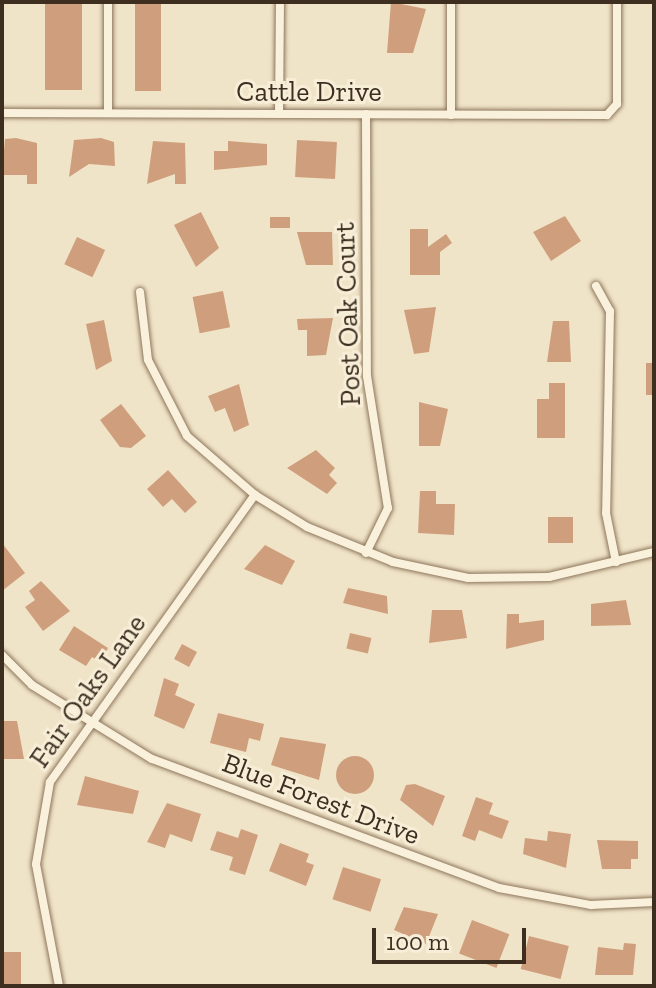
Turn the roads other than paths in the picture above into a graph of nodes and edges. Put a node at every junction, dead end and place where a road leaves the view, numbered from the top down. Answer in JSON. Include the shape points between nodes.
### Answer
{"nodes":[{"id":1,"x":108,"y":2,"type":"edge"},
{"id":2,"x":280,"y":2,"type":"edge"},
{"id":3,"x":451,"y":2,"type":"edge"},
{"id":4,"x":617,"y":2,"type":"edge"},
{"id":5,"x":2,"y":113,"type":"edge"},
{"id":6,"x":108,"y":113,"type":"junction"},
{"id":7,"x":279,"y":114,"type":"junction"},
{"id":8,"x":366,"y":114,"type":"junction"},
{"id":9,"x":451,"y":115,"type":"junction"},
{"id":10,"x":596,"y":286,"type":"dead end"},
{"id":11,"x":140,"y":292,"type":"dead end"},
{"id":12,"x":255,"y":495,"type":"junction"},
{"id":13,"x":654,"y":552,"type":"edge"},
{"id":14,"x":366,"y":553,"type":"junction"},
{"id":15,"x":616,"y":562,"type":"junction"},
{"id":16,"x":2,"y":655,"type":"edge"},
{"id":17,"x":88,"y":722,"type":"junction"},
{"id":18,"x":654,"y":902,"type":"edge"},
{"id":19,"x":59,"y":986,"type":"edge"}],
"edges":[{"from":1,"to":6,"type":"street"},
{"from":2,"to":7,"type":"street"},
{"from":3,"to":9,"type":"street"},
{"from":4,"to":9,"type":"street","name":"Cattle Drive","via":[[614,111]]},
{"from":5,"to":6,"type":"street","name":"Cattle Drive"},
{"from":6,"to":7,"type":"street","name":"Cattle Drive"},
{"from":7,"to":8,"type":"street","name":"Cattle Drive"},
{"from":8,"to":9,"type":"street","name":"Cattle Drive"},
{"from":8,"to":14,"type":"street","name":"Post Oak Court","via":[[367,376],[388,479],[388,508]]},
{"from":10,"to":15,"type":"street","via":[[610,311],[606,513]]},
{"from":11,"to":12,"type":"street","via":[[148,360],[164,402],[187,436]]},
{"from":12,"to":14,"type":"street"},
{"from":12,"to":17,"type":"street","name":"Fair Oaks Lane"},
{"from":13,"to":15,"type":"street"},
{"from":14,"to":15,"type":"street","via":[[486,579],[549,577]]},
{"from":16,"to":17,"type":"street","name":"Blue Forest Drive"},
{"from":17,"to":18,"type":"street","name":"Blue Forest Drive","via":[[152,759],[499,888],[591,905]]},
{"from":17,"to":19,"type":"street","name":"Fair Oaks Lane","via":[[50,782],[37,839]]}]}
